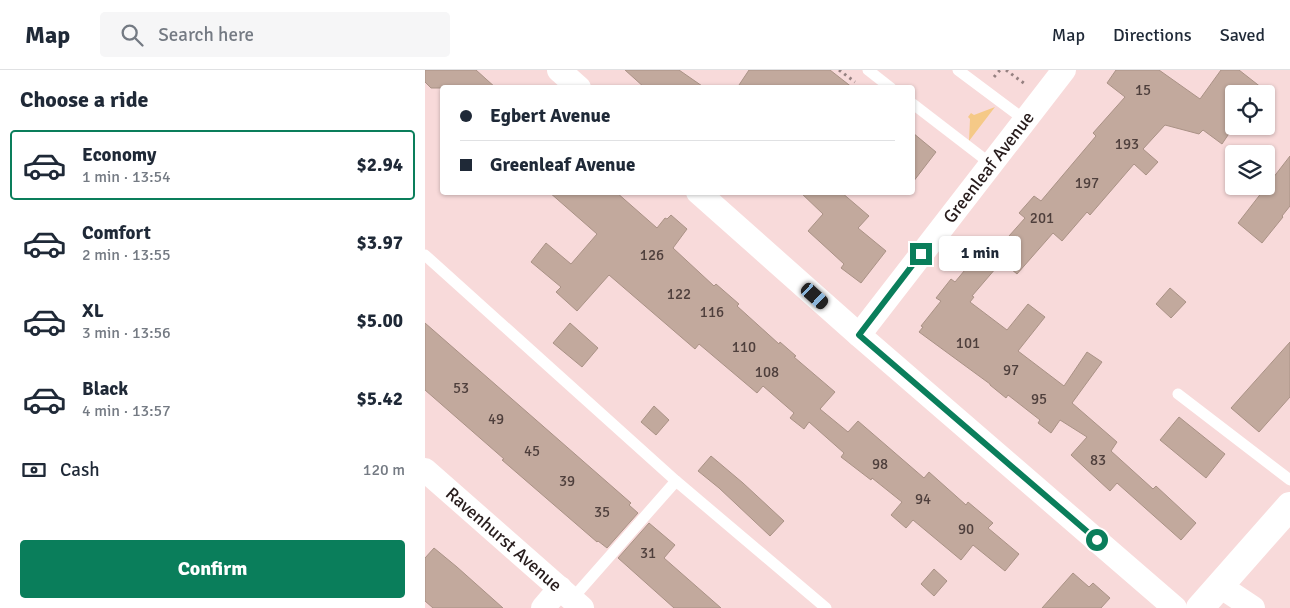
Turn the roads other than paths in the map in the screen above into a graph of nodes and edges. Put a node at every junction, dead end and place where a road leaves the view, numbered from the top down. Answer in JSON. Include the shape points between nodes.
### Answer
{"nodes":[{"id":1,"x":559,"y":70,"type":"edge"},
{"id":2,"x":868,"y":70,"type":"edge"},
{"id":3,"x":958,"y":70,"type":"edge"},
{"id":4,"x":1064,"y":70,"type":"edge"},
{"id":5,"x":576,"y":85,"type":"edge"},
{"id":6,"x":887,"y":85,"type":"edge"},
{"id":7,"x":915,"y":106,"type":"edge"},
{"id":8,"x":1025,"y":120,"type":"junction"},
{"id":9,"x":991,"y":164,"type":"junction"},
{"id":10,"x":701,"y":195,"type":"edge"},
{"id":11,"x":425,"y":255,"type":"edge"},
{"id":12,"x":859,"y":335,"type":"junction"},
{"id":13,"x":1178,"y":394,"type":"dead end"},
{"id":14,"x":425,"y":470,"type":"edge"},
{"id":15,"x":1290,"y":480,"type":"edge"},
{"id":16,"x":676,"y":481,"type":"junction"},
{"id":17,"x":1290,"y":506,"type":"edge"},
{"id":18,"x":1220,"y":586,"type":"junction"},
{"id":19,"x":572,"y":598,"type":"edge"},
{"id":20,"x":543,"y":608,"type":"edge"},
{"id":21,"x":825,"y":608,"type":"edge"},
{"id":22,"x":1175,"y":608,"type":"edge"},
{"id":23,"x":1201,"y":608,"type":"edge"},
{"id":24,"x":1253,"y":608,"type":"edge"}],
"edges":[{"from":1,"to":5,"type":"street"},
{"from":2,"to":6,"type":"lane"},
{"from":3,"to":8,"type":"lane"},
{"from":4,"to":8,"type":"street","name":"Greenleaf Avenue"},
{"from":7,"to":9,"type":"lane"},
{"from":8,"to":9,"type":"street","name":"Greenleaf Avenue"},
{"from":9,"to":12,"type":"street","name":"Greenleaf Avenue"},
{"from":10,"to":12,"type":"street"},
{"from":11,"to":16,"type":"lane"},
{"from":12,"to":22,"type":"street"},
{"from":13,"to":15,"type":"lane"},
{"from":14,"to":19,"type":"street","name":"Ravenhurst Avenue"},
{"from":16,"to":19,"type":"lane"},
{"from":16,"to":21,"type":"lane"},
{"from":17,"to":18,"type":"street"},
{"from":18,"to":23,"type":"street"},
{"from":18,"to":24,"type":"street"},
{"from":19,"to":20,"type":"street"}]}
